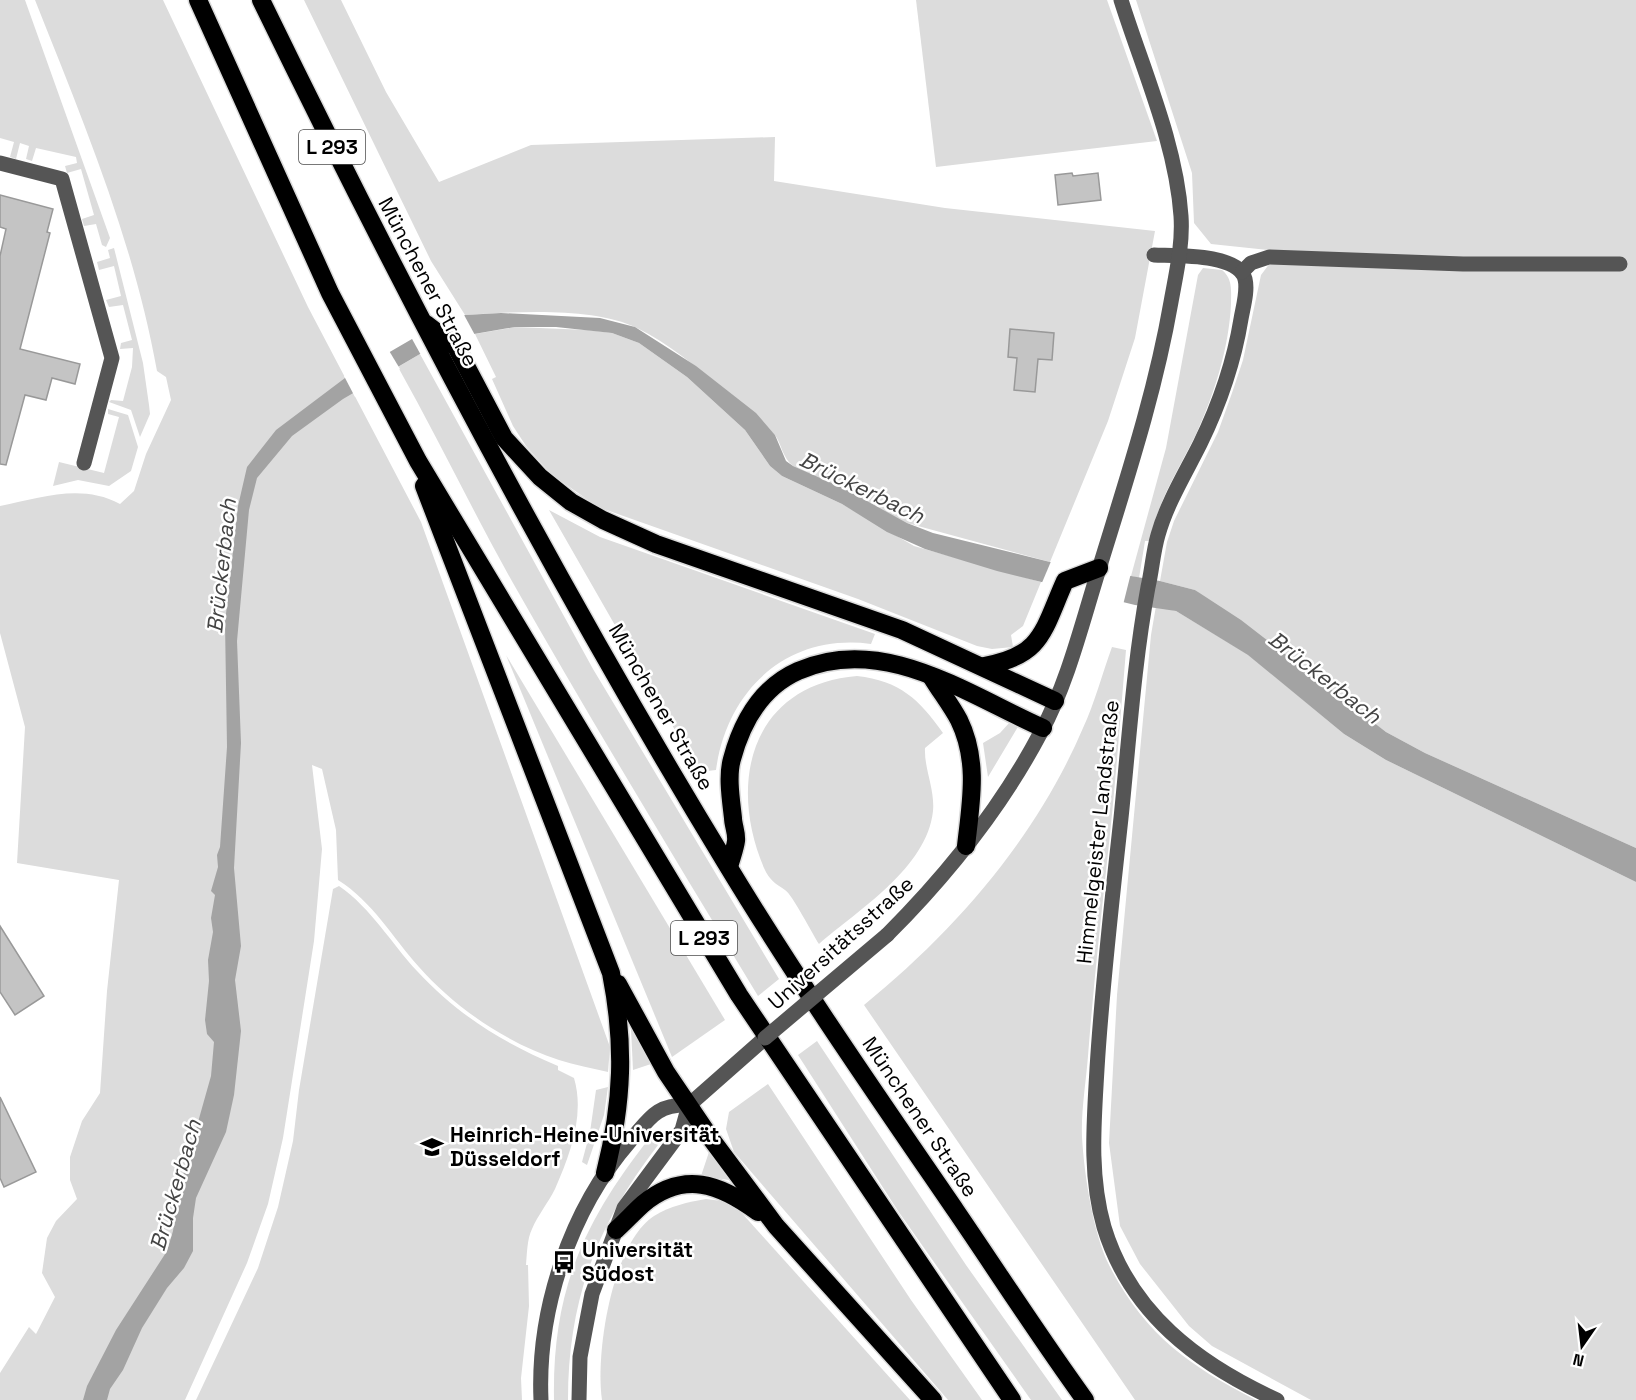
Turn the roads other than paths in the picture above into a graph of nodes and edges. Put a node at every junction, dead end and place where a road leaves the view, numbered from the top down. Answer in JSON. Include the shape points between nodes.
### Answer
{"nodes":[{"id":1,"x":198,"y":0,"type":"edge"},
{"id":2,"x":261,"y":0,"type":"edge"},
{"id":3,"x":1121,"y":0,"type":"edge"},
{"id":4,"x":0,"y":163,"type":"edge"},
{"id":5,"x":1154,"y":255,"type":"dead end"},
{"id":6,"x":1179,"y":256,"type":"junction"},
{"id":7,"x":1620,"y":264,"type":"dead end"},
{"id":8,"x":1242,"y":272,"type":"junction"},
{"id":9,"x":469,"y":390,"type":"junction"},
{"id":10,"x":418,"y":461,"type":"junction"},
{"id":11,"x":84,"y":463,"type":"dead end"},
{"id":12,"x":1099,"y":568,"type":"junction"},
{"id":13,"x":984,"y":666,"type":"junction"},
{"id":14,"x":931,"y":676,"type":"junction"},
{"id":15,"x":1055,"y":701,"type":"junction"},
{"id":16,"x":1043,"y":728,"type":"junction"},
{"id":17,"x":966,"y":846,"type":"junction"},
{"id":18,"x":729,"y":867,"type":"junction"},
{"id":19,"x":610,"y":973,"type":"junction"},
{"id":20,"x":688,"y":1105,"type":"junction"},
{"id":21,"x":605,"y":1173,"type":"junction"},
{"id":22,"x":776,"y":1226,"type":"junction"},
{"id":23,"x":616,"y":1230,"type":"junction"},
{"id":24,"x":541,"y":1400,"type":"edge"},
{"id":25,"x":579,"y":1400,"type":"edge"},
{"id":26,"x":933,"y":1400,"type":"edge"},
{"id":27,"x":1012,"y":1400,"type":"edge"},
{"id":28,"x":1085,"y":1400,"type":"edge"},
{"id":29,"x":1277,"y":1400,"type":"edge"}],
"edges":[{"from":1,"to":10,"type":"highway","number":"L 293","via":[[330,294]]},
{"from":2,"to":9,"type":"highway","name":"Münchener Straße","number":"L 293","via":[[420,319]]},
{"from":3,"to":6,"type":"street","via":[[1174,173],[1181,218]]},
{"from":4,"to":11,"type":"street","via":[[62,179],[65,189],[112,358]]},
{"from":5,"to":6,"type":"street"},
{"from":6,"to":8,"type":"street","via":[[1226,262]]},
{"from":6,"to":12,"type":"street","via":[[1149,402]]},
{"from":7,"to":8,"type":"street","via":[[1463,264],[1269,257],[1251,262]]},
{"from":8,"to":29,"type":"street","name":"Himmelgeister Landstraße","via":[[1246,283],[1237,342],[1215,412],[1175,491],[1158,535],[1140,633],[1136,723],[1100,1037],[1093,1145],[1096,1190],[1105,1228],[1138,1295],[1180,1343],[1203,1360]]},
{"from":9,"to":13,"type":"highway","via":[[504,438],[540,477],[603,520],[656,544],[902,630]]},
{"from":9,"to":18,"type":"highway","name":"Münchener Straße","number":"L 293","via":[[574,603]]},
{"from":10,"to":19,"type":"highway","via":[[424,488]]},
{"from":10,"to":27,"type":"highway","number":"L 293","via":[[739,994]]},
{"from":12,"to":13,"type":"highway","via":[[1065,581],[1035,644],[1019,657]]},
{"from":12,"to":15,"type":"street"},
{"from":13,"to":15,"type":"highway"},
{"from":14,"to":16,"type":"highway"},
{"from":14,"to":17,"type":"highway","via":[[960,723],[972,762],[974,781]]},
{"from":14,"to":18,"type":"highway","via":[[862,657],[810,666],[784,677],[767,692],[743,727],[731,763],[736,839]]},
{"from":15,"to":16,"type":"street","name":"Universitätsstraße"},
{"from":16,"to":17,"type":"street","name":"Universitätsstraße","via":[[1009,787]]},
{"from":17,"to":20,"type":"street","name":"Universitätsstraße","bridge":true,"via":[[929,893],[887,935]]},
{"from":18,"to":28,"type":"highway","name":"Münchener Straße","number":"L 293","via":[[877,1096]]},
{"from":19,"to":20,"type":"highway"},
{"from":19,"to":21,"type":"highway","via":[[619,1017],[621,1064],[618,1114]]},
{"from":20,"to":21,"type":"street","via":[[669,1104],[653,1114]]},
{"from":20,"to":22,"type":"highway"},
{"from":20,"to":23,"type":"street","via":[[682,1130],[624,1208]]},
{"from":21,"to":24,"type":"street","via":[[576,1227],[555,1289],[544,1333]]},
{"from":22,"to":23,"type":"highway","via":[[724,1189],[696,1184],[680,1185],[658,1194]]},
{"from":22,"to":26,"type":"highway"},
{"from":23,"to":25,"type":"street","via":[[589,1305],[580,1357]]}]}
